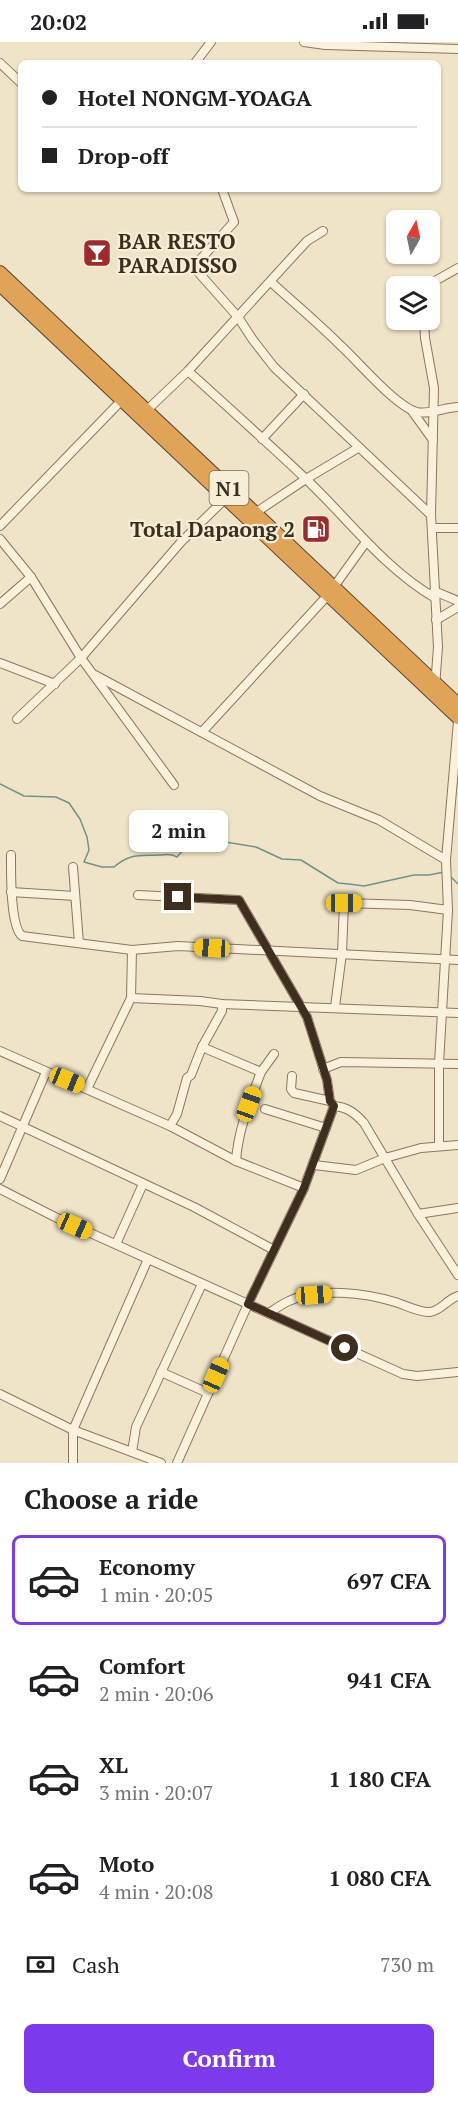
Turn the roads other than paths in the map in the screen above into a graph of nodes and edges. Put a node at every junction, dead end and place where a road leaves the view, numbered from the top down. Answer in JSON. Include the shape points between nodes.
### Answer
{"nodes":[{"id":1,"x":213,"y":42,"type":"edge"},
{"id":2,"x":304,"y":42,"type":"edge"},
{"id":3,"x":458,"y":49,"type":"edge"},
{"id":4,"x":198,"y":60,"type":"edge"},
{"id":5,"x":0,"y":63,"type":"edge"},
{"id":6,"x":18,"y":80,"type":"edge"},
{"id":7,"x":223,"y":192,"type":"edge"},
{"id":8,"x":323,"y":231,"type":"dead end"},
{"id":9,"x":458,"y":268,"type":"edge"},
{"id":10,"x":0,"y":272,"type":"edge"},
{"id":11,"x":440,"y":278,"type":"edge"},
{"id":12,"x":271,"y":282,"type":"junction"},
{"id":13,"x":0,"y":285,"type":"edge"},
{"id":14,"x":238,"y":317,"type":"junction"},
{"id":15,"x":424,"y":330,"type":"edge"},
{"id":16,"x":188,"y":370,"type":"junction"},
{"id":17,"x":304,"y":394,"type":"junction"},
{"id":18,"x":121,"y":401,"type":"junction"},
{"id":19,"x":458,"y":407,"type":"edge"},
{"id":20,"x":435,"y":410,"type":"junction"},
{"id":21,"x":412,"y":411,"type":"junction"},
{"id":22,"x":143,"y":414,"type":"junction"},
{"id":23,"x":262,"y":439,"type":"junction"},
{"id":24,"x":433,"y":440,"type":"junction"},
{"id":25,"x":358,"y":448,"type":"junction"},
{"id":26,"x":306,"y":479,"type":"junction"},
{"id":27,"x":226,"y":498,"type":"junction"},
{"id":28,"x":431,"y":515,"type":"junction"},
{"id":29,"x":251,"y":516,"type":"junction"},
{"id":30,"x":0,"y":526,"type":"edge"},
{"id":31,"x":432,"y":528,"type":"junction"},
{"id":32,"x":458,"y":528,"type":"edge"},
{"id":33,"x":0,"y":539,"type":"edge"},
{"id":34,"x":366,"y":542,"type":"junction"},
{"id":35,"x":31,"y":577,"type":"junction"},
{"id":36,"x":331,"y":591,"type":"junction"},
{"id":37,"x":435,"y":595,"type":"junction"},
{"id":38,"x":458,"y":601,"type":"edge"},
{"id":39,"x":0,"y":604,"type":"edge"},
{"id":40,"x":458,"y":607,"type":"edge"},
{"id":41,"x":436,"y":620,"type":"junction"},
{"id":42,"x":81,"y":658,"type":"junction"},
{"id":43,"x":0,"y":663,"type":"edge"},
{"id":44,"x":95,"y":675,"type":"junction"},
{"id":45,"x":54,"y":684,"type":"junction"},
{"id":46,"x":435,"y":688,"type":"junction"},
{"id":47,"x":458,"y":704,"type":"edge"},
{"id":48,"x":17,"y":719,"type":"dead end"},
{"id":49,"x":458,"y":719,"type":"edge"},
{"id":50,"x":202,"y":732,"type":"junction"},
{"id":51,"x":174,"y":785,"type":"dead end"},
{"id":52,"x":455,"y":790,"type":"edge"},
{"id":53,"x":11,"y":855,"type":"dead end"},
{"id":54,"x":446,"y":860,"type":"junction"},
{"id":55,"x":73,"y":867,"type":"dead end"},
{"id":56,"x":11,"y":892,"type":"junction"},
{"id":57,"x":138,"y":895,"type":"dead end"},
{"id":58,"x":75,"y":896,"type":"junction"},
{"id":59,"x":448,"y":910,"type":"junction"},
{"id":60,"x":79,"y":943,"type":"junction"},
{"id":61,"x":132,"y":950,"type":"junction"},
{"id":62,"x":269,"y":951,"type":"junction"},
{"id":63,"x":342,"y":953,"type":"junction"},
{"id":64,"x":445,"y":960,"type":"junction"},
{"id":65,"x":458,"y":960,"type":"edge"},
{"id":66,"x":131,"y":998,"type":"junction"},
{"id":67,"x":222,"y":1004,"type":"junction"},
{"id":68,"x":301,"y":1006,"type":"junction"},
{"id":69,"x":335,"y":1007,"type":"junction"},
{"id":70,"x":442,"y":1012,"type":"junction"},
{"id":71,"x":458,"y":1013,"type":"edge"},
{"id":72,"x":202,"y":1047,"type":"junction"},
{"id":73,"x":0,"y":1051,"type":"edge"},
{"id":74,"x":274,"y":1054,"type":"dead end"},
{"id":75,"x":439,"y":1063,"type":"junction"},
{"id":76,"x":458,"y":1064,"type":"edge"},
{"id":77,"x":323,"y":1069,"type":"junction"},
{"id":78,"x":46,"y":1072,"type":"junction"},
{"id":79,"x":261,"y":1072,"type":"junction"},
{"id":80,"x":292,"y":1076,"type":"dead end"},
{"id":81,"x":87,"y":1089,"type":"junction"},
{"id":82,"x":332,"y":1103,"type":"junction"},
{"id":83,"x":265,"y":1109,"type":"dead end"},
{"id":84,"x":0,"y":1116,"type":"edge"},
{"id":85,"x":22,"y":1126,"type":"junction"},
{"id":86,"x":170,"y":1126,"type":"junction"},
{"id":87,"x":326,"y":1128,"type":"junction"},
{"id":88,"x":458,"y":1145,"type":"edge"},
{"id":89,"x":439,"y":1146,"type":"junction"},
{"id":90,"x":384,"y":1158,"type":"junction"},
{"id":91,"x":236,"y":1161,"type":"junction"},
{"id":92,"x":314,"y":1165,"type":"junction"},
{"id":93,"x":0,"y":1179,"type":"edge"},
{"id":94,"x":143,"y":1184,"type":"junction"},
{"id":95,"x":304,"y":1188,"type":"junction"},
{"id":96,"x":0,"y":1189,"type":"edge"},
{"id":97,"x":458,"y":1208,"type":"edge"},
{"id":98,"x":418,"y":1214,"type":"junction"},
{"id":99,"x":116,"y":1244,"type":"junction"},
{"id":100,"x":274,"y":1250,"type":"junction"},
{"id":101,"x":148,"y":1259,"type":"junction"},
{"id":102,"x":458,"y":1275,"type":"edge"},
{"id":103,"x":202,"y":1284,"type":"junction"},
{"id":104,"x":458,"y":1296,"type":"edge"},
{"id":105,"x":248,"y":1304,"type":"junction"},
{"id":106,"x":269,"y":1313,"type":"junction"},
{"id":107,"x":161,"y":1372,"type":"junction"},
{"id":108,"x":458,"y":1372,"type":"edge"},
{"id":109,"x":208,"y":1393,"type":"junction"},
{"id":110,"x":0,"y":1394,"type":"edge"},
{"id":111,"x":73,"y":1430,"type":"junction"},
{"id":112,"x":132,"y":1452,"type":"junction"},
{"id":113,"x":73,"y":1463,"type":"edge"},
{"id":114,"x":161,"y":1463,"type":"edge"},
{"id":115,"x":177,"y":1463,"type":"edge"}],
"edges":[{"from":1,"to":4,"type":"street"},
{"from":2,"to":3,"type":"street"},
{"from":5,"to":6,"type":"street"},
{"from":7,"to":14,"type":"street","via":[[234,222],[196,268]]},
{"from":8,"to":12,"type":"street","via":[[307,241]]},
{"from":9,"to":11,"type":"street"},
{"from":10,"to":22,"type":"highway","number":"N1"},
{"from":12,"to":14,"type":"street"},
{"from":12,"to":21,"type":"street"},
{"from":13,"to":18,"type":"highway","number":"N1"},
{"from":14,"to":16,"type":"street"},
{"from":14,"to":17,"type":"street","via":[[274,367]]},
{"from":15,"to":20,"type":"street","via":[[434,377]]},
{"from":16,"to":22,"type":"street"},
{"from":16,"to":23,"type":"street"},
{"from":17,"to":23,"type":"street"},
{"from":17,"to":25,"type":"street"},
{"from":18,"to":22,"type":"highway","number":"N1"},
{"from":18,"to":30,"type":"street"},
{"from":19,"to":20,"type":"street"},
{"from":20,"to":21,"type":"street"},
{"from":20,"to":24,"type":"street"},
{"from":21,"to":24,"type":"street"},
{"from":22,"to":27,"type":"highway","number":"N1"},
{"from":22,"to":29,"type":"highway","number":"N1"},
{"from":23,"to":26,"type":"street"},
{"from":24,"to":28,"type":"street"},
{"from":25,"to":26,"type":"street"},
{"from":25,"to":28,"type":"street"},
{"from":26,"to":29,"type":"street"},
{"from":26,"to":34,"type":"street"},
{"from":27,"to":29,"type":"highway","number":"N1"},
{"from":27,"to":42,"type":"street","via":[[181,542]]},
{"from":28,"to":31,"type":"street"},
{"from":29,"to":36,"type":"highway","number":"N1"},
{"from":31,"to":32,"type":"street"},
{"from":31,"to":37,"type":"street"},
{"from":33,"to":35,"type":"street"},
{"from":34,"to":36,"type":"street"},
{"from":34,"to":37,"type":"street","via":[[410,583]]},
{"from":35,"to":39,"type":"street"},
{"from":35,"to":42,"type":"street"},
{"from":36,"to":46,"type":"highway","number":"N1"},
{"from":36,"to":50,"type":"street"},
{"from":37,"to":38,"type":"street"},
{"from":37,"to":41,"type":"street"},
{"from":40,"to":41,"type":"street"},
{"from":41,"to":46,"type":"street"},
{"from":42,"to":44,"type":"street"},
{"from":42,"to":45,"type":"street"},
{"from":43,"to":45,"type":"street"},
{"from":44,"to":50,"type":"street"},
{"from":44,"to":51,"type":"street"},
{"from":45,"to":48,"type":"street"},
{"from":46,"to":47,"type":"highway","number":"N1"},
{"from":46,"to":49,"type":"highway","number":"N1"},
{"from":49,"to":52,"type":"street"},
{"from":50,"to":54,"type":"street","via":[[320,796],[379,820]]},
{"from":52,"to":54,"type":"street"},
{"from":53,"to":56,"type":"street"},
{"from":54,"to":59,"type":"street"},
{"from":55,"to":58,"type":"street"},
{"from":56,"to":58,"type":"street"},
{"from":56,"to":60,"type":"street","via":[[20,934]]},
{"from":57,"to":62,"type":"street","via":[[239,900]]},
{"from":58,"to":60,"type":"street"},
{"from":59,"to":63,"type":"street","via":[[344,903]]},
{"from":59,"to":64,"type":"street"},
{"from":60,"to":61,"type":"street"},
{"from":61,"to":62,"type":"street","via":[[178,946]]},
{"from":61,"to":66,"type":"street"},
{"from":62,"to":63,"type":"street"},
{"from":62,"to":68,"type":"street"},
{"from":63,"to":64,"type":"street"},
{"from":63,"to":69,"type":"street"},
{"from":64,"to":65,"type":"street"},
{"from":64,"to":70,"type":"street"},
{"from":66,"to":67,"type":"street"},
{"from":66,"to":81,"type":"street"},
{"from":67,"to":68,"type":"street"},
{"from":67,"to":72,"type":"street"},
{"from":68,"to":69,"type":"street"},
{"from":68,"to":77,"type":"street"},
{"from":69,"to":70,"type":"street"},
{"from":70,"to":71,"type":"street"},
{"from":70,"to":75,"type":"street"},
{"from":72,"to":79,"type":"street"},
{"from":72,"to":86,"type":"street"},
{"from":73,"to":78,"type":"street"},
{"from":74,"to":79,"type":"street"},
{"from":75,"to":76,"type":"street"},
{"from":75,"to":77,"type":"street","via":[[341,1062]]},
{"from":75,"to":89,"type":"street"},
{"from":77,"to":82,"type":"street"},
{"from":78,"to":81,"type":"street"},
{"from":78,"to":85,"type":"street"},
{"from":79,"to":91,"type":"street","via":[[243,1120]]},
{"from":80,"to":82,"type":"street","via":[[294,1093]]},
{"from":81,"to":86,"type":"street"},
{"from":82,"to":87,"type":"street"},
{"from":82,"to":90,"type":"street","via":[[357,1115]]},
{"from":83,"to":87,"type":"street"},
{"from":84,"to":85,"type":"street"},
{"from":85,"to":93,"type":"street"},
{"from":85,"to":94,"type":"street"},
{"from":86,"to":91,"type":"street"},
{"from":87,"to":92,"type":"street"},
{"from":88,"to":89,"type":"street"},
{"from":89,"to":90,"type":"street"},
{"from":90,"to":92,"type":"street","via":[[356,1170]]},
{"from":90,"to":98,"type":"street"},
{"from":91,"to":95,"type":"street"},
{"from":92,"to":95,"type":"street"},
{"from":94,"to":99,"type":"street"},
{"from":94,"to":100,"type":"street"},
{"from":95,"to":100,"type":"street"},
{"from":96,"to":99,"type":"street"},
{"from":97,"to":98,"type":"street"},
{"from":98,"to":102,"type":"street"},
{"from":99,"to":101,"type":"street"},
{"from":100,"to":105,"type":"street"},
{"from":101,"to":103,"type":"street"},
{"from":101,"to":111,"type":"street"},
{"from":103,"to":105,"type":"street"},
{"from":103,"to":107,"type":"street"},
{"from":104,"to":106,"type":"street","via":[[429,1313],[356,1293],[289,1300]]},
{"from":105,"to":106,"type":"street"},
{"from":105,"to":109,"type":"street"},
{"from":106,"to":108,"type":"street","via":[[407,1376]]},
{"from":107,"to":109,"type":"street"},
{"from":107,"to":112,"type":"street","via":[[136,1427]]},
{"from":109,"to":115,"type":"street"},
{"from":110,"to":111,"type":"street"},
{"from":111,"to":112,"type":"street"},
{"from":111,"to":113,"type":"street"},
{"from":112,"to":114,"type":"street"}]}
